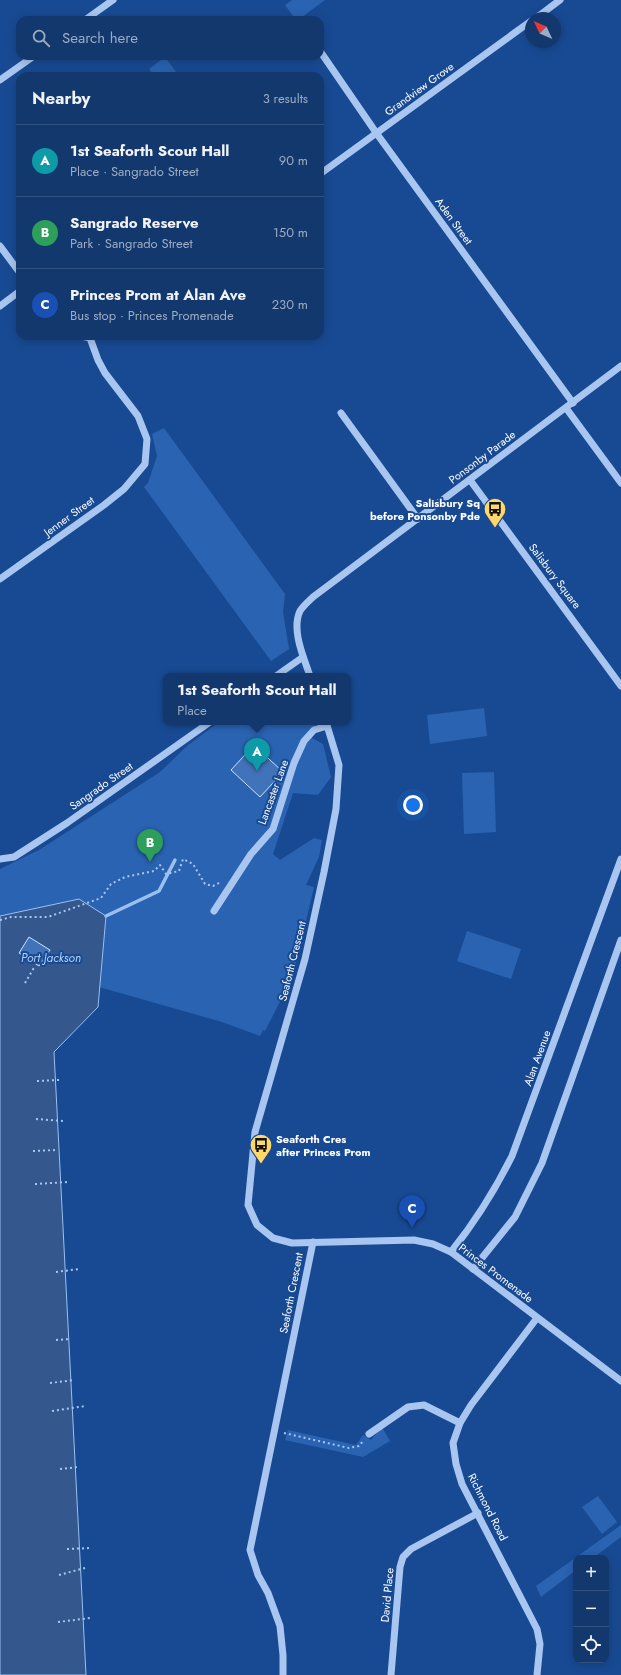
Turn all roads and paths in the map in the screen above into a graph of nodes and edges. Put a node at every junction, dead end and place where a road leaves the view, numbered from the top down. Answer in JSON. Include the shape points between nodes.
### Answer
{"nodes":[{"id":1,"x":113,"y":0,"type":"edge"},
{"id":2,"x":560,"y":0,"type":"edge"},
{"id":3,"x":544,"y":12,"type":"edge"},
{"id":4,"x":91,"y":16,"type":"edge"},
{"id":5,"x":525,"y":25,"type":"edge"},
{"id":6,"x":324,"y":57,"type":"edge"},
{"id":7,"x":28,"y":60,"type":"edge"},
{"id":8,"x":0,"y":80,"type":"edge"},
{"id":9,"x":377,"y":134,"type":"junction"},
{"id":10,"x":324,"y":171,"type":"edge"},
{"id":11,"x":0,"y":246,"type":"edge"},
{"id":12,"x":16,"y":268,"type":"edge"},
{"id":13,"x":16,"y":294,"type":"edge"},
{"id":14,"x":0,"y":306,"type":"edge"},
{"id":15,"x":89,"y":340,"type":"edge"},
{"id":16,"x":621,"y":366,"type":"edge"},
{"id":17,"x":573,"y":403,"type":"junction"},
{"id":18,"x":566,"y":408,"type":"junction"},
{"id":19,"x":342,"y":414,"type":"dead end"},
{"id":20,"x":470,"y":480,"type":"junction"},
{"id":21,"x":621,"y":483,"type":"edge"},
{"id":22,"x":418,"y":519,"type":"junction"},
{"id":23,"x":0,"y":580,"type":"edge"},
{"id":24,"x":303,"y":657,"type":"junction"},
{"id":25,"x":280,"y":673,"type":"edge"},
{"id":26,"x":309,"y":673,"type":"edge"},
{"id":27,"x":621,"y":686,"type":"edge"},
{"id":28,"x":206,"y":725,"type":"edge"},
{"id":29,"x":324,"y":725,"type":"edge"},
{"id":30,"x":326,"y":725,"type":"edge"},
{"id":31,"x":0,"y":858,"type":"edge"},
{"id":32,"x":621,"y":859,"type":"edge"},
{"id":33,"x":236,"y":880,"type":"junction"},
{"id":34,"x":214,"y":911,"type":"dead end"},
{"id":35,"x":0,"y":920,"type":"edge"},
{"id":36,"x":621,"y":940,"type":"edge"},
{"id":37,"x":35,"y":966,"type":"dead end"},
{"id":38,"x":25,"y":983,"type":"dead end"},
{"id":39,"x":59,"y":1080,"type":"dead end"},
{"id":40,"x":37,"y":1081,"type":"dead end"},
{"id":41,"x":36,"y":1119,"type":"dead end"},
{"id":42,"x":63,"y":1121,"type":"dead end"},
{"id":43,"x":57,"y":1150,"type":"dead end"},
{"id":44,"x":33,"y":1151,"type":"dead end"},
{"id":45,"x":68,"y":1182,"type":"dead end"},
{"id":46,"x":35,"y":1184,"type":"dead end"},
{"id":47,"x":313,"y":1242,"type":"junction"},
{"id":48,"x":451,"y":1252,"type":"junction"},
{"id":49,"x":473,"y":1269,"type":"junction"},
{"id":50,"x":79,"y":1270,"type":"dead end"},
{"id":51,"x":56,"y":1272,"type":"dead end"},
{"id":52,"x":537,"y":1318,"type":"junction"},
{"id":53,"x":71,"y":1339,"type":"dead end"},
{"id":54,"x":56,"y":1340,"type":"dead end"},
{"id":55,"x":74,"y":1380,"type":"dead end"},
{"id":56,"x":621,"y":1381,"type":"edge"},
{"id":57,"x":50,"y":1383,"type":"dead end"},
{"id":58,"x":86,"y":1406,"type":"dead end"},
{"id":59,"x":52,"y":1411,"type":"dead end"},
{"id":60,"x":460,"y":1423,"type":"junction"},
{"id":61,"x":275,"y":1431,"type":"junction"},
{"id":62,"x":369,"y":1434,"type":"joint"},
{"id":63,"x":78,"y":1467,"type":"dead end"},
{"id":64,"x":60,"y":1469,"type":"dead end"},
{"id":65,"x":478,"y":1513,"type":"junction"},
{"id":66,"x":92,"y":1548,"type":"dead end"},
{"id":67,"x":67,"y":1549,"type":"dead end"},
{"id":68,"x":85,"y":1568,"type":"dead end"},
{"id":69,"x":59,"y":1575,"type":"dead end"},
{"id":70,"x":90,"y":1618,"type":"dead end"},
{"id":71,"x":58,"y":1622,"type":"dead end"},
{"id":72,"x":283,"y":1675,"type":"edge"},
{"id":73,"x":391,"y":1675,"type":"edge"},
{"id":74,"x":537,"y":1675,"type":"edge"}],
"edges":[{"from":1,"to":4,"type":"street"},
{"from":2,"to":3,"type":"street"},
{"from":5,"to":9,"type":"street","name":"Grandview Grove"},
{"from":6,"to":9,"type":"street","name":"Aden Street"},
{"from":7,"to":8,"type":"street"},
{"from":9,"to":10,"type":"street","name":"Grandview Grove"},
{"from":9,"to":17,"type":"street","name":"Aden Street"},
{"from":11,"to":12,"type":"street"},
{"from":13,"to":14,"type":"street"},
{"from":15,"to":23,"type":"street","name":"Jenner Street","via":[[105,373],[140,422],[147,439],[145,464],[124,489]]},
{"from":16,"to":17,"type":"street","name":"Ponsonby Parade"},
{"from":17,"to":18,"type":"street","name":"Ponsonby Parade"},
{"from":18,"to":20,"type":"street","name":"Ponsonby Parade"},
{"from":18,"to":21,"type":"street"},
{"from":19,"to":22,"type":"street"},
{"from":20,"to":22,"type":"street","name":"Ponsonby Parade"},
{"from":20,"to":27,"type":"street","name":"Salisbury Square"},
{"from":22,"to":24,"type":"street","name":"Ponsonby Parade","via":[[313,597],[300,611],[297,627]]},
{"from":24,"to":25,"type":"street"},
{"from":24,"to":26,"type":"street"},
{"from":28,"to":31,"type":"street","name":"Sangrado Street","via":[[67,823],[14,857]]},
{"from":29,"to":33,"type":"street","name":"Lancaster Lane","via":[[314,730],[304,741],[294,763],[273,829],[251,854]]},
{"from":30,"to":47,"type":"street","name":"Seaforth Crescent","via":[[339,765],[336,809],[305,959],[255,1132],[248,1205],[257,1225],[274,1238],[292,1242]]},
{"from":32,"to":48,"type":"street","name":"Alan Avenue","via":[[512,1156],[473,1223]]},
{"from":33,"to":34,"type":"street","name":"Lancaster Lane"},
{"from":33,"to":35,"type":"path","via":[[223,881],[213,886],[205,884],[193,864],[183,859],[179,871],[166,874],[160,865],[154,871],[125,877],[111,884],[101,898],[48,917],[12,917]]},
{"from":36,"to":49,"type":"street","via":[[542,1163],[515,1217]]},
{"from":37,"to":38,"type":"path"},
{"from":39,"to":40,"type":"path"},
{"from":41,"to":42,"type":"path"},
{"from":43,"to":44,"type":"path"},
{"from":45,"to":46,"type":"path"},
{"from":47,"to":48,"type":"street","name":"Princes Promenade","via":[[414,1240],[433,1244]]},
{"from":47,"to":61,"type":"street","name":"Seaforth Crescent"},
{"from":48,"to":49,"type":"street","name":"Princes Promenade"},
{"from":49,"to":52,"type":"street","name":"Princes Promenade"},
{"from":50,"to":51,"type":"path"},
{"from":52,"to":56,"type":"street","name":"Princes Promenade"},
{"from":52,"to":60,"type":"street","name":"Richmond Road"},
{"from":53,"to":54,"type":"path"},
{"from":55,"to":57,"type":"path"},
{"from":58,"to":59,"type":"path"},
{"from":60,"to":62,"type":"street","via":[[424,1405],[408,1407]]},
{"from":60,"to":65,"type":"street","name":"Richmond Road","via":[[453,1443],[456,1464],[462,1484]]},
{"from":61,"to":62,"type":"path","via":[[350,1448],[359,1446]]},
{"from":61,"to":72,"type":"street","name":"Seaforth Crescent","via":[[250,1550],[280,1626]]},
{"from":63,"to":64,"type":"path"},
{"from":65,"to":73,"type":"street","name":"David Place","via":[[411,1549],[403,1557]]},
{"from":65,"to":74,"type":"street","name":"Richmond Road","via":[[537,1629],[540,1644]]},
{"from":66,"to":67,"type":"path"},
{"from":68,"to":69,"type":"path"},
{"from":70,"to":71,"type":"path"}]}
